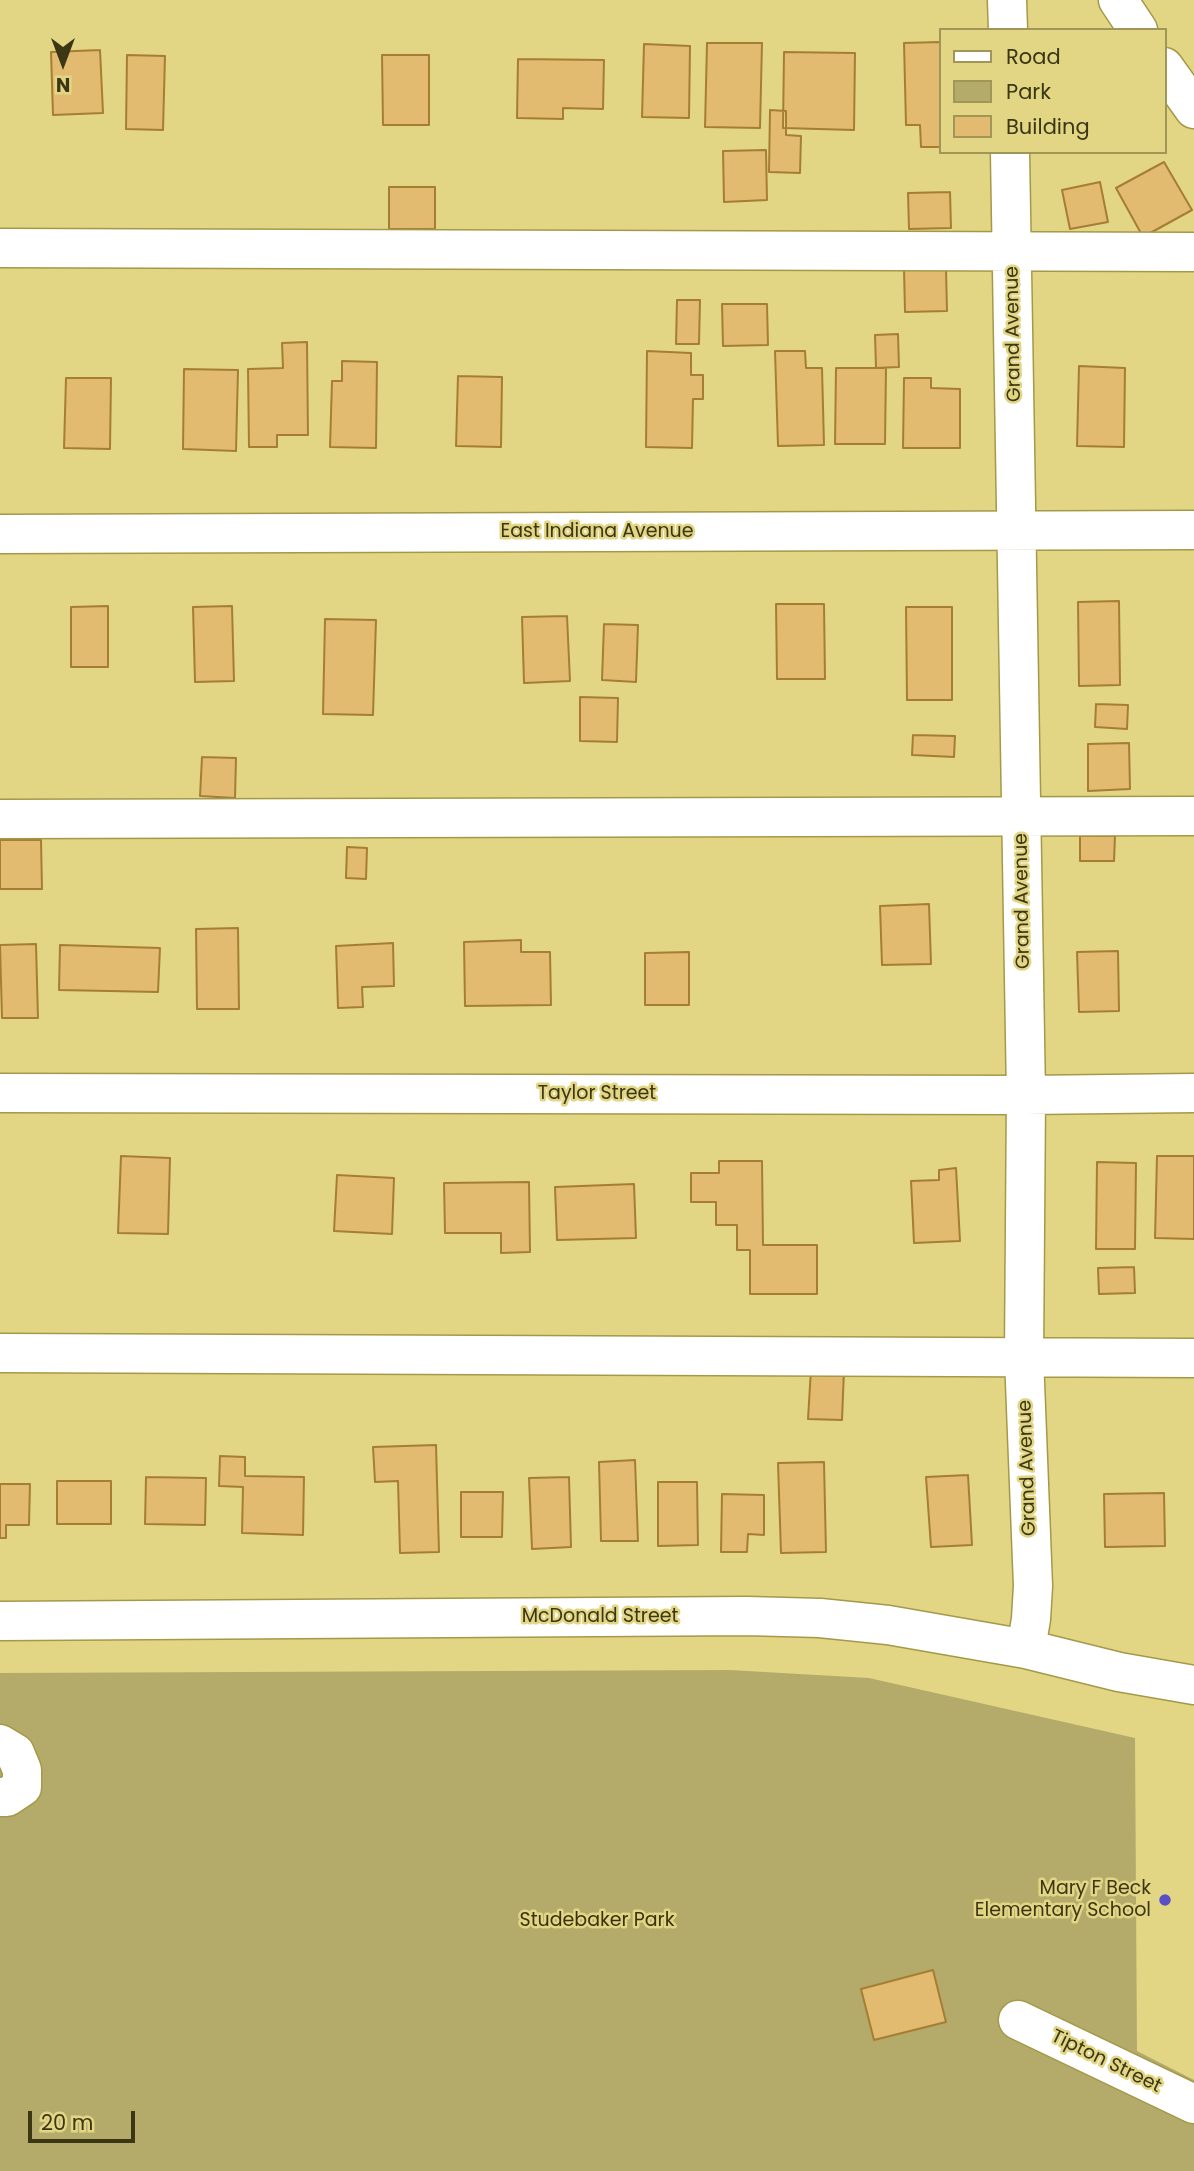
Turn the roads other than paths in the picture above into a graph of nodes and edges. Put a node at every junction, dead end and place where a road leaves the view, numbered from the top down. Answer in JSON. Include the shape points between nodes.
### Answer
{"nodes":[{"id":1,"x":1007,"y":0,"type":"edge"},
{"id":2,"x":1118,"y":0,"type":"edge"},
{"id":3,"x":1007,"y":28,"type":"edge"},
{"id":4,"x":1137,"y":28,"type":"edge"},
{"id":5,"x":1166,"y":70,"type":"edge"},
{"id":6,"x":1194,"y":109,"type":"edge"},
{"id":7,"x":1010,"y":154,"type":"edge"},
{"id":8,"x":0,"y":248,"type":"edge"},
{"id":9,"x":1013,"y":250,"type":"junction"},
{"id":10,"x":1194,"y":252,"type":"edge"},
{"id":11,"x":1194,"y":530,"type":"edge"},
{"id":12,"x":1016,"y":531,"type":"junction"},
{"id":13,"x":0,"y":534,"type":"edge"},
{"id":14,"x":1022,"y":816,"type":"junction"},
{"id":15,"x":1194,"y":816,"type":"edge"},
{"id":16,"x":0,"y":818,"type":"edge"},
{"id":17,"x":0,"y":1093,"type":"edge"},
{"id":18,"x":1194,"y":1093,"type":"edge"},
{"id":19,"x":1027,"y":1095,"type":"junction"},
{"id":20,"x":0,"y":1353,"type":"edge"},
{"id":21,"x":1024,"y":1357,"type":"junction"},
{"id":22,"x":1194,"y":1357,"type":"edge"},
{"id":23,"x":0,"y":1621,"type":"edge"},
{"id":24,"x":1026,"y":1649,"type":"junction"},
{"id":25,"x":1194,"y":1685,"type":"edge"},
{"id":26,"x":0,"y":1744,"type":"edge"},
{"id":27,"x":0,"y":1797,"type":"edge"},
{"id":28,"x":1018,"y":2020,"type":"dead end"},
{"id":29,"x":1194,"y":2104,"type":"edge"}],
"edges":[{"from":1,"to":3,"type":"street"},
{"from":2,"to":4,"type":"street"},
{"from":5,"to":6,"type":"street"},
{"from":7,"to":9,"type":"street","name":"Grand Avenue"},
{"from":8,"to":9,"type":"street"},
{"from":9,"to":10,"type":"street"},
{"from":9,"to":12,"type":"street","name":"Grand Avenue"},
{"from":11,"to":12,"type":"street","name":"East Indiana Avenue"},
{"from":12,"to":13,"type":"street","name":"East Indiana Avenue"},
{"from":12,"to":14,"type":"street","name":"Grand Avenue"},
{"from":14,"to":15,"type":"street"},
{"from":14,"to":16,"type":"street"},
{"from":14,"to":19,"type":"street","name":"Grand Avenue"},
{"from":17,"to":19,"type":"street","name":"Taylor Street"},
{"from":18,"to":19,"type":"street","name":"Taylor Street"},
{"from":19,"to":21,"type":"street","name":"Grand Avenue"},
{"from":20,"to":21,"type":"street"},
{"from":21,"to":22,"type":"street"},
{"from":21,"to":24,"type":"street","name":"Grand Avenue","via":[[1033,1586]]},
{"from":23,"to":24,"type":"street","name":"McDonald Street","via":[[808,1617],[888,1625]]},
{"from":24,"to":25,"type":"street","name":"McDonald Street"},
{"from":26,"to":27,"type":"street","via":[[15,1753],[22,1787]]},
{"from":28,"to":29,"type":"street","name":"Tipton Street"}]}
